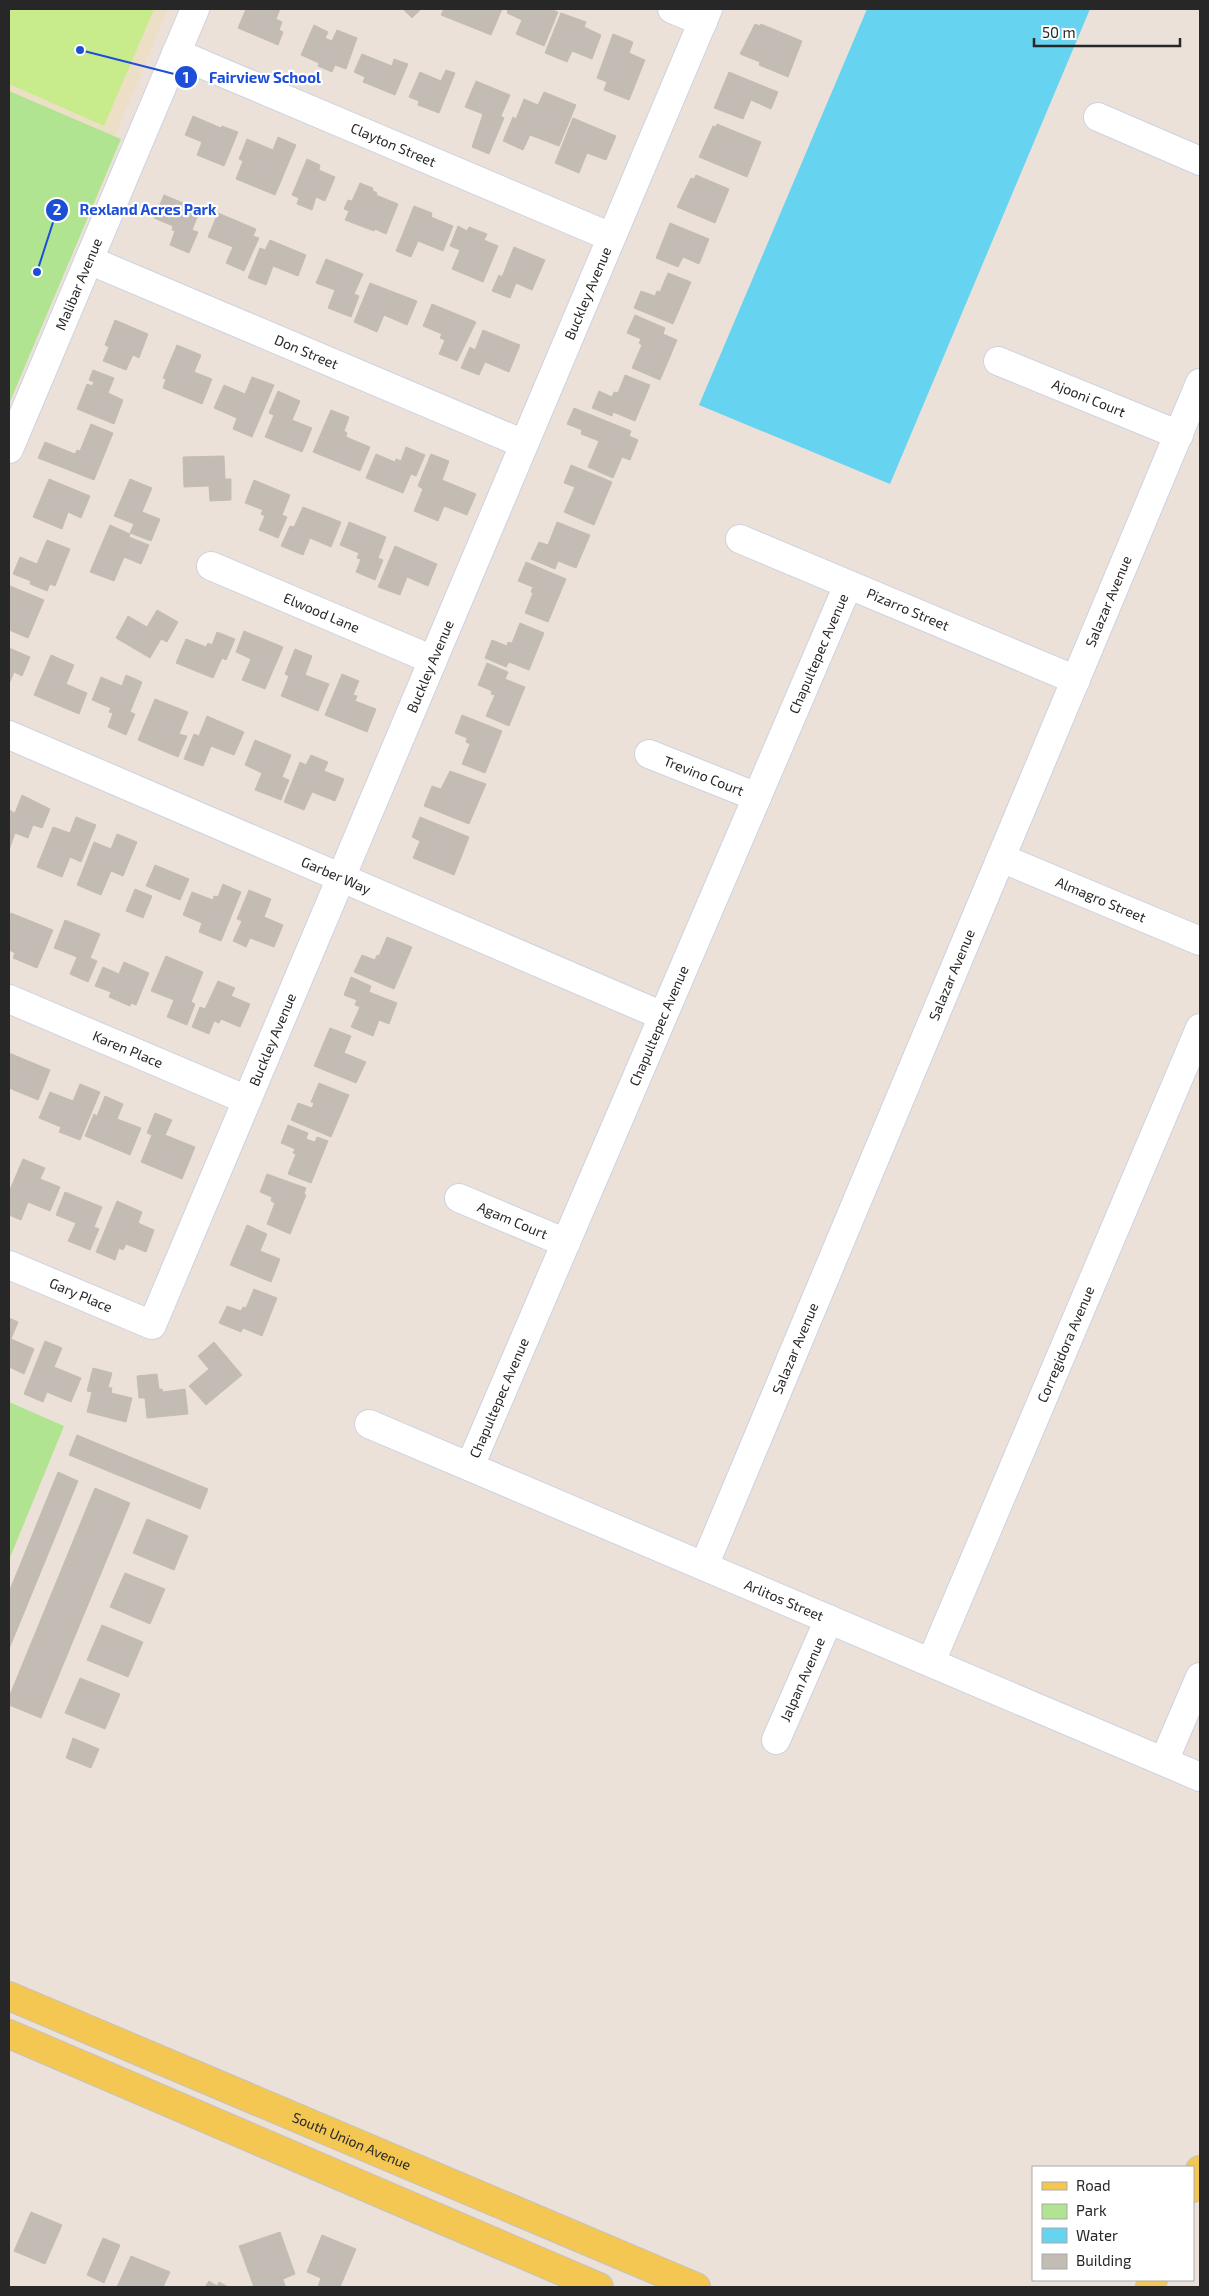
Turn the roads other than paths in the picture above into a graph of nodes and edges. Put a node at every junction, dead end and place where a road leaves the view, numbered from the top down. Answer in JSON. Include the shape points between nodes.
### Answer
{"nodes":[{"id":1,"x":195,"y":9,"type":"edge"},
{"id":2,"x":672,"y":9,"type":"edge"},
{"id":3,"x":705,"y":15,"type":"edge"},
{"id":4,"x":176,"y":53,"type":"junction"},
{"id":5,"x":1098,"y":118,"type":"dead end"},
{"id":6,"x":1200,"y":161,"type":"edge"},
{"id":7,"x":611,"y":237,"type":"junction"},
{"id":8,"x":89,"y":260,"type":"junction"},
{"id":9,"x":998,"y":361,"type":"dead end"},
{"id":10,"x":1200,"y":383,"type":"edge"},
{"id":11,"x":1179,"y":435,"type":"junction"},
{"id":12,"x":524,"y":444,"type":"junction"},
{"id":13,"x":9,"y":449,"type":"edge"},
{"id":14,"x":740,"y":539,"type":"dead end"},
{"id":15,"x":211,"y":566,"type":"dead end"},
{"id":16,"x":848,"y":585,"type":"junction"},
{"id":17,"x":433,"y":660,"type":"junction"},
{"id":18,"x":1076,"y":680,"type":"junction"},
{"id":19,"x":9,"y":735,"type":"edge"},
{"id":20,"x":649,"y":754,"type":"dead end"},
{"id":21,"x":757,"y":797,"type":"junction"},
{"id":22,"x":1001,"y":858,"type":"junction"},
{"id":23,"x":342,"y":876,"type":"junction"},
{"id":24,"x":1200,"y":941,"type":"edge"},
{"id":25,"x":9,"y":999,"type":"edge"},
{"id":26,"x":663,"y":1016,"type":"junction"},
{"id":27,"x":1200,"y":1028,"type":"edge"},
{"id":28,"x":247,"y":1100,"type":"junction"},
{"id":29,"x":459,"y":1198,"type":"dead end"},
{"id":30,"x":566,"y":1243,"type":"junction"},
{"id":31,"x":9,"y":1265,"type":"edge"},
{"id":32,"x":152,"y":1325,"type":"joint"},
{"id":33,"x":369,"y":1424,"type":"dead end"},
{"id":34,"x":470,"y":1466,"type":"junction"},
{"id":35,"x":704,"y":1566,"type":"junction"},
{"id":36,"x":829,"y":1619,"type":"junction"},
{"id":37,"x":931,"y":1662,"type":"junction"},
{"id":38,"x":1200,"y":1677,"type":"edge"},
{"id":39,"x":776,"y":1740,"type":"dead end"},
{"id":40,"x":1164,"y":1761,"type":"junction"},
{"id":41,"x":1200,"y":1777,"type":"edge"},
{"id":42,"x":9,"y":1996,"type":"edge"},
{"id":43,"x":9,"y":2016,"type":"edge"},
{"id":44,"x":9,"y":2034,"type":"edge"},
{"id":45,"x":148,"y":2055,"type":"junction"},
{"id":46,"x":1200,"y":2170,"type":"edge"},
{"id":47,"x":1194,"y":2185,"type":"edge"},
{"id":48,"x":594,"y":2286,"type":"edge"},
{"id":49,"x":696,"y":2287,"type":"edge"}],
"edges":[{"from":1,"to":4,"type":"street","name":"Malibar Avenue"},
{"from":2,"to":3,"type":"street"},
{"from":3,"to":7,"type":"street","name":"Buckley Avenue"},
{"from":4,"to":7,"type":"street","name":"Clayton Street"},
{"from":4,"to":8,"type":"street","name":"Malibar Avenue"},
{"from":5,"to":6,"type":"street"},
{"from":7,"to":12,"type":"street","name":"Buckley Avenue"},
{"from":8,"to":12,"type":"street","name":"Don Street"},
{"from":8,"to":13,"type":"street","name":"Malibar Avenue"},
{"from":9,"to":11,"type":"street","name":"Ajooni Court"},
{"from":10,"to":11,"type":"street","name":"Salazar Avenue"},
{"from":11,"to":18,"type":"street","name":"Salazar Avenue"},
{"from":12,"to":17,"type":"street","name":"Buckley Avenue"},
{"from":14,"to":16,"type":"street","name":"Pizarro Street"},
{"from":15,"to":17,"type":"street","name":"Elwood Lane"},
{"from":16,"to":18,"type":"street","name":"Pizarro Street"},
{"from":16,"to":21,"type":"street","name":"Chapultepec Avenue"},
{"from":17,"to":23,"type":"street","name":"Buckley Avenue"},
{"from":18,"to":22,"type":"street","name":"Salazar Avenue"},
{"from":19,"to":23,"type":"street","name":"Garber Way"},
{"from":20,"to":21,"type":"street","name":"Trevino Court"},
{"from":21,"to":26,"type":"street","name":"Chapultepec Avenue"},
{"from":22,"to":24,"type":"street","name":"Almagro Street"},
{"from":22,"to":35,"type":"street","name":"Salazar Avenue"},
{"from":23,"to":26,"type":"street","name":"Garber Way"},
{"from":23,"to":28,"type":"street","name":"Buckley Avenue"},
{"from":25,"to":28,"type":"street","name":"Karen Place"},
{"from":26,"to":30,"type":"street","name":"Chapultepec Avenue"},
{"from":27,"to":37,"type":"street","name":"Corregidora Avenue"},
{"from":28,"to":32,"type":"street","name":"Buckley Avenue"},
{"from":29,"to":30,"type":"street","name":"Agam Court"},
{"from":30,"to":34,"type":"street","name":"Chapultepec Avenue"},
{"from":31,"to":32,"type":"street","name":"Gary Place"},
{"from":33,"to":34,"type":"street","name":"Arlitos Street"},
{"from":34,"to":35,"type":"street","name":"Arlitos Street"},
{"from":35,"to":36,"type":"street","name":"Arlitos Street"},
{"from":36,"to":37,"type":"street","name":"Arlitos Street"},
{"from":36,"to":39,"type":"street","name":"Jalpan Avenue"},
{"from":37,"to":40,"type":"street","name":"Arlitos Street"},
{"from":38,"to":40,"type":"street"},
{"from":40,"to":41,"type":"street","name":"Arlitos Street"},
{"from":42,"to":45,"type":"main road","name":"South Union Avenue"},
{"from":43,"to":45,"type":"main road","via":[[123,2062]]},
{"from":44,"to":48,"type":"main road"},
{"from":45,"to":49,"type":"main road","name":"South Union Avenue"},
{"from":46,"to":47,"type":"main road"}]}
